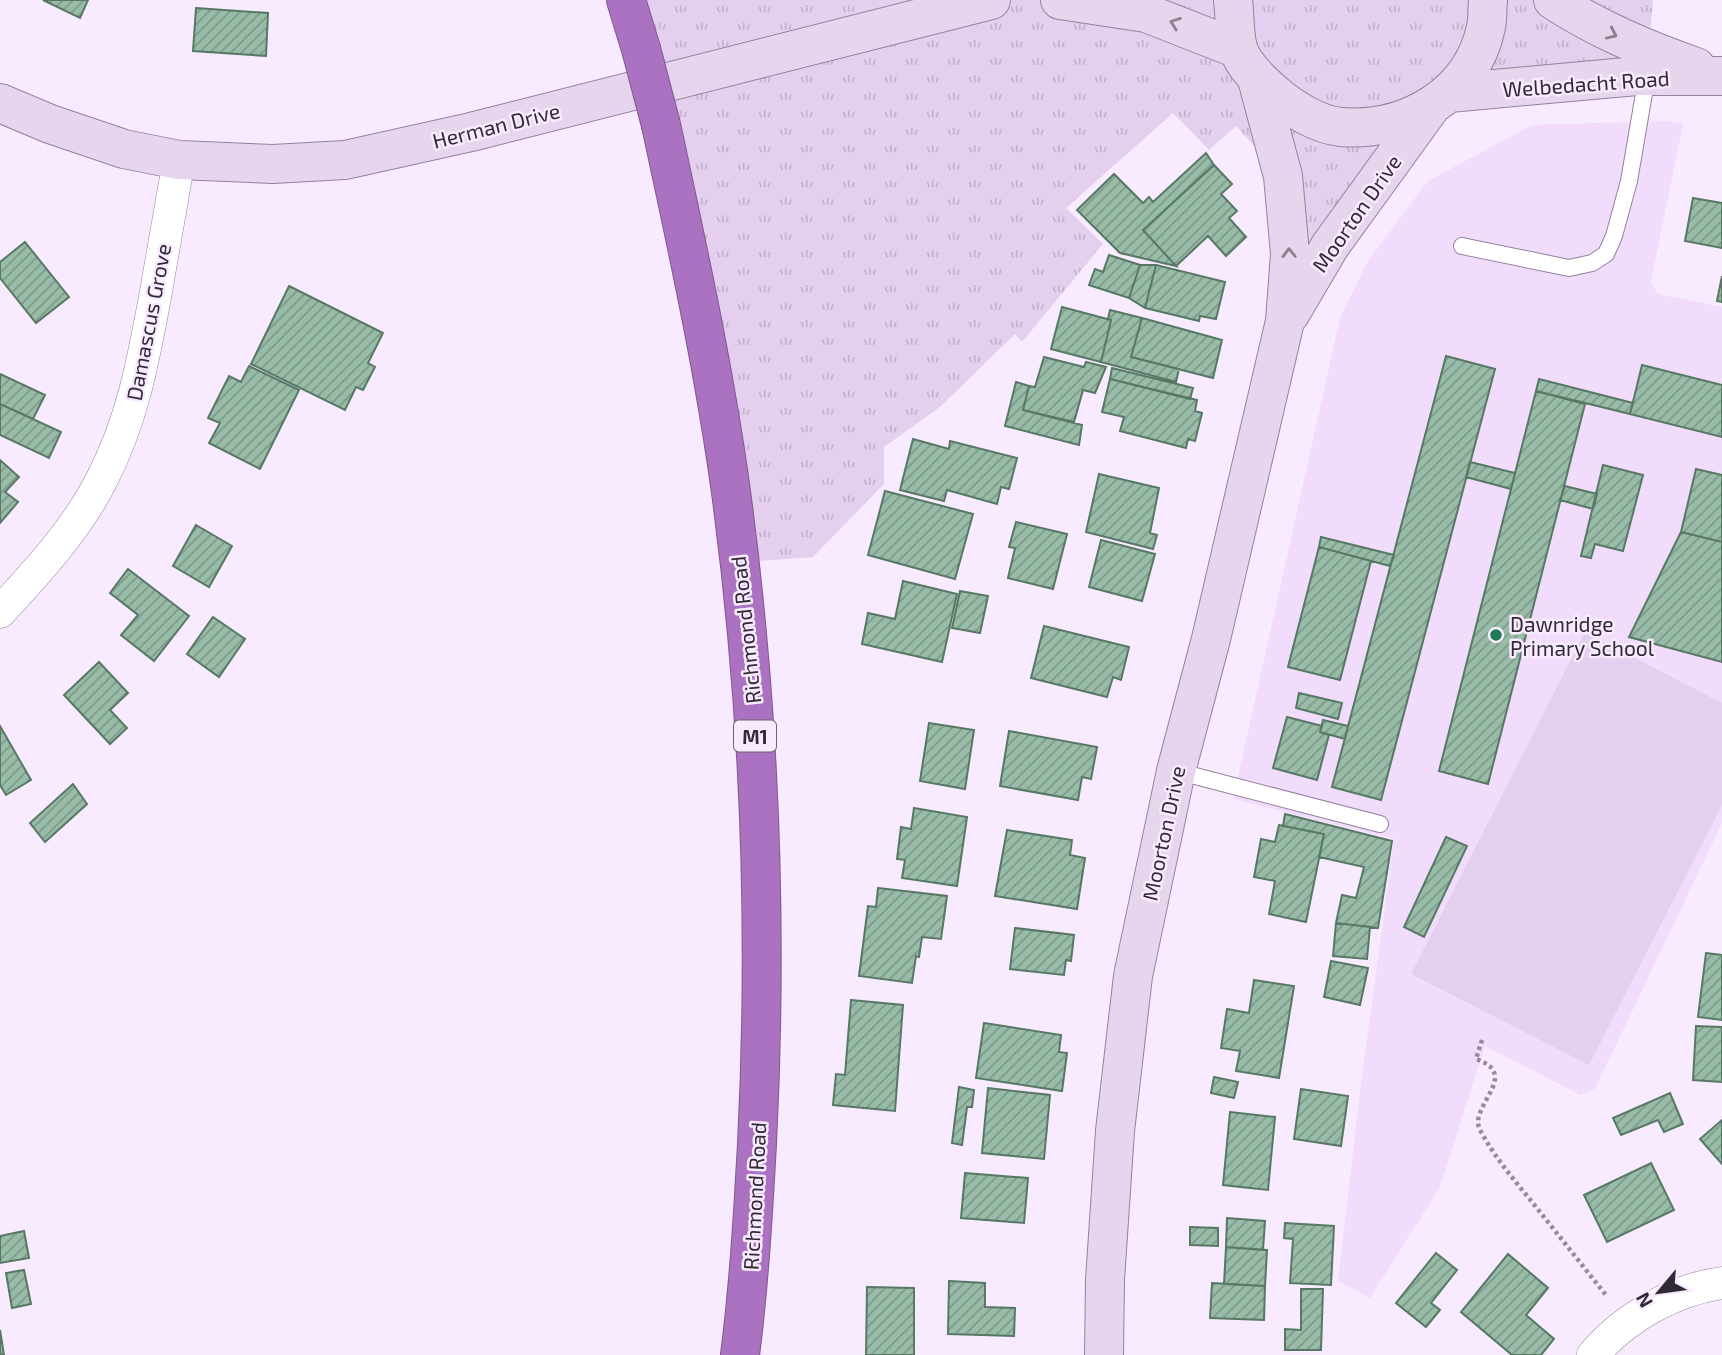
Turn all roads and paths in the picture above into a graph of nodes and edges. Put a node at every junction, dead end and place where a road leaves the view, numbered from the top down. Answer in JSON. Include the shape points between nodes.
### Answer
{"nodes":[{"id":1,"x":626,"y":0,"type":"edge"},
{"id":2,"x":990,"y":0,"type":"edge"},
{"id":3,"x":1060,"y":0,"type":"edge"},
{"id":4,"x":1233,"y":0,"type":"edge"},
{"id":5,"x":1488,"y":0,"type":"edge"},
{"id":6,"x":1553,"y":0,"type":"edge"},
{"id":7,"x":1248,"y":64,"type":"junction"},
{"id":8,"x":1647,"y":76,"type":"junction"},
{"id":9,"x":1722,"y":76,"type":"edge"},
{"id":10,"x":1440,"y":100,"type":"junction"},
{"id":11,"x":0,"y":103,"type":"edge"},
{"id":12,"x":179,"y":160,"type":"junction"},
{"id":13,"x":1462,"y":247,"type":"dead end"},
{"id":14,"x":1285,"y":321,"type":"junction"},
{"id":15,"x":0,"y":612,"type":"edge"},
{"id":16,"x":1176,"y":771,"type":"junction"},
{"id":17,"x":1380,"y":824,"type":"dead end"},
{"id":18,"x":1482,"y":1040,"type":"dead end"},
{"id":19,"x":1722,"y":1283,"type":"edge"},
{"id":20,"x":1628,"y":1324,"type":"junction"},
{"id":21,"x":740,"y":1355,"type":"edge"},
{"id":22,"x":1104,"y":1355,"type":"edge"},
{"id":23,"x":1593,"y":1355,"type":"edge"}],
"edges":[{"from":1,"to":21,"type":"highway","name":"Richmond Road","number":"M1","bridge":true,"via":[[661,124],[699,301],[731,491],[751,673],[761,830],[763,1034],[750,1279]]},
{"from":2,"to":12,"type":"street","name":"Herman Drive","via":[[345,160],[274,164]]},
{"from":7,"to":3,"type":"street","one_way":true,"via":[[1146,13]]},
{"from":4,"to":7,"type":"street","name":"Moorton Drive"},
{"from":5,"to":10,"type":"street","name":"Moorton Drive","via":[[1486,27],[1472,63]]},
{"from":6,"to":9,"type":"street","name":"Welbedacht Road","one_way":true,"via":[[1613,35]]},
{"from":7,"to":10,"type":"street","via":[[1293,110],[1338,127],[1386,126]]},
{"from":14,"to":7,"type":"street","name":"Moorton Drive","one_way":true,"via":[[1290,254],[1283,176]]},
{"from":8,"to":9,"type":"street","name":"Welbedacht Road"},
{"from":8,"to":10,"type":"street","name":"Welbedacht Road"},
{"from":8,"to":13,"type":"lane","via":[[1629,181],[1606,254],[1569,268]]},
{"from":10,"to":14,"type":"street","name":"Moorton Drive","via":[[1330,246]]},
{"from":11,"to":12,"type":"street","name":"Herman Drive","via":[[124,149]]},
{"from":12,"to":15,"type":"street","name":"Damascus Grove","via":[[140,379],[120,442],[74,524]]},
{"from":14,"to":16,"type":"street","name":"Moorton Drive"},
{"from":16,"to":17,"type":"lane"},
{"from":16,"to":22,"type":"street","name":"Moorton Drive","via":[[1131,989],[1115,1131]]},
{"from":18,"to":20,"type":"path","via":[[1476,1059],[1488,1064],[1495,1079],[1480,1114],[1482,1134]]},
{"from":19,"to":20,"type":"street","via":[[1666,1299]]},
{"from":20,"to":23,"type":"street"}]}
